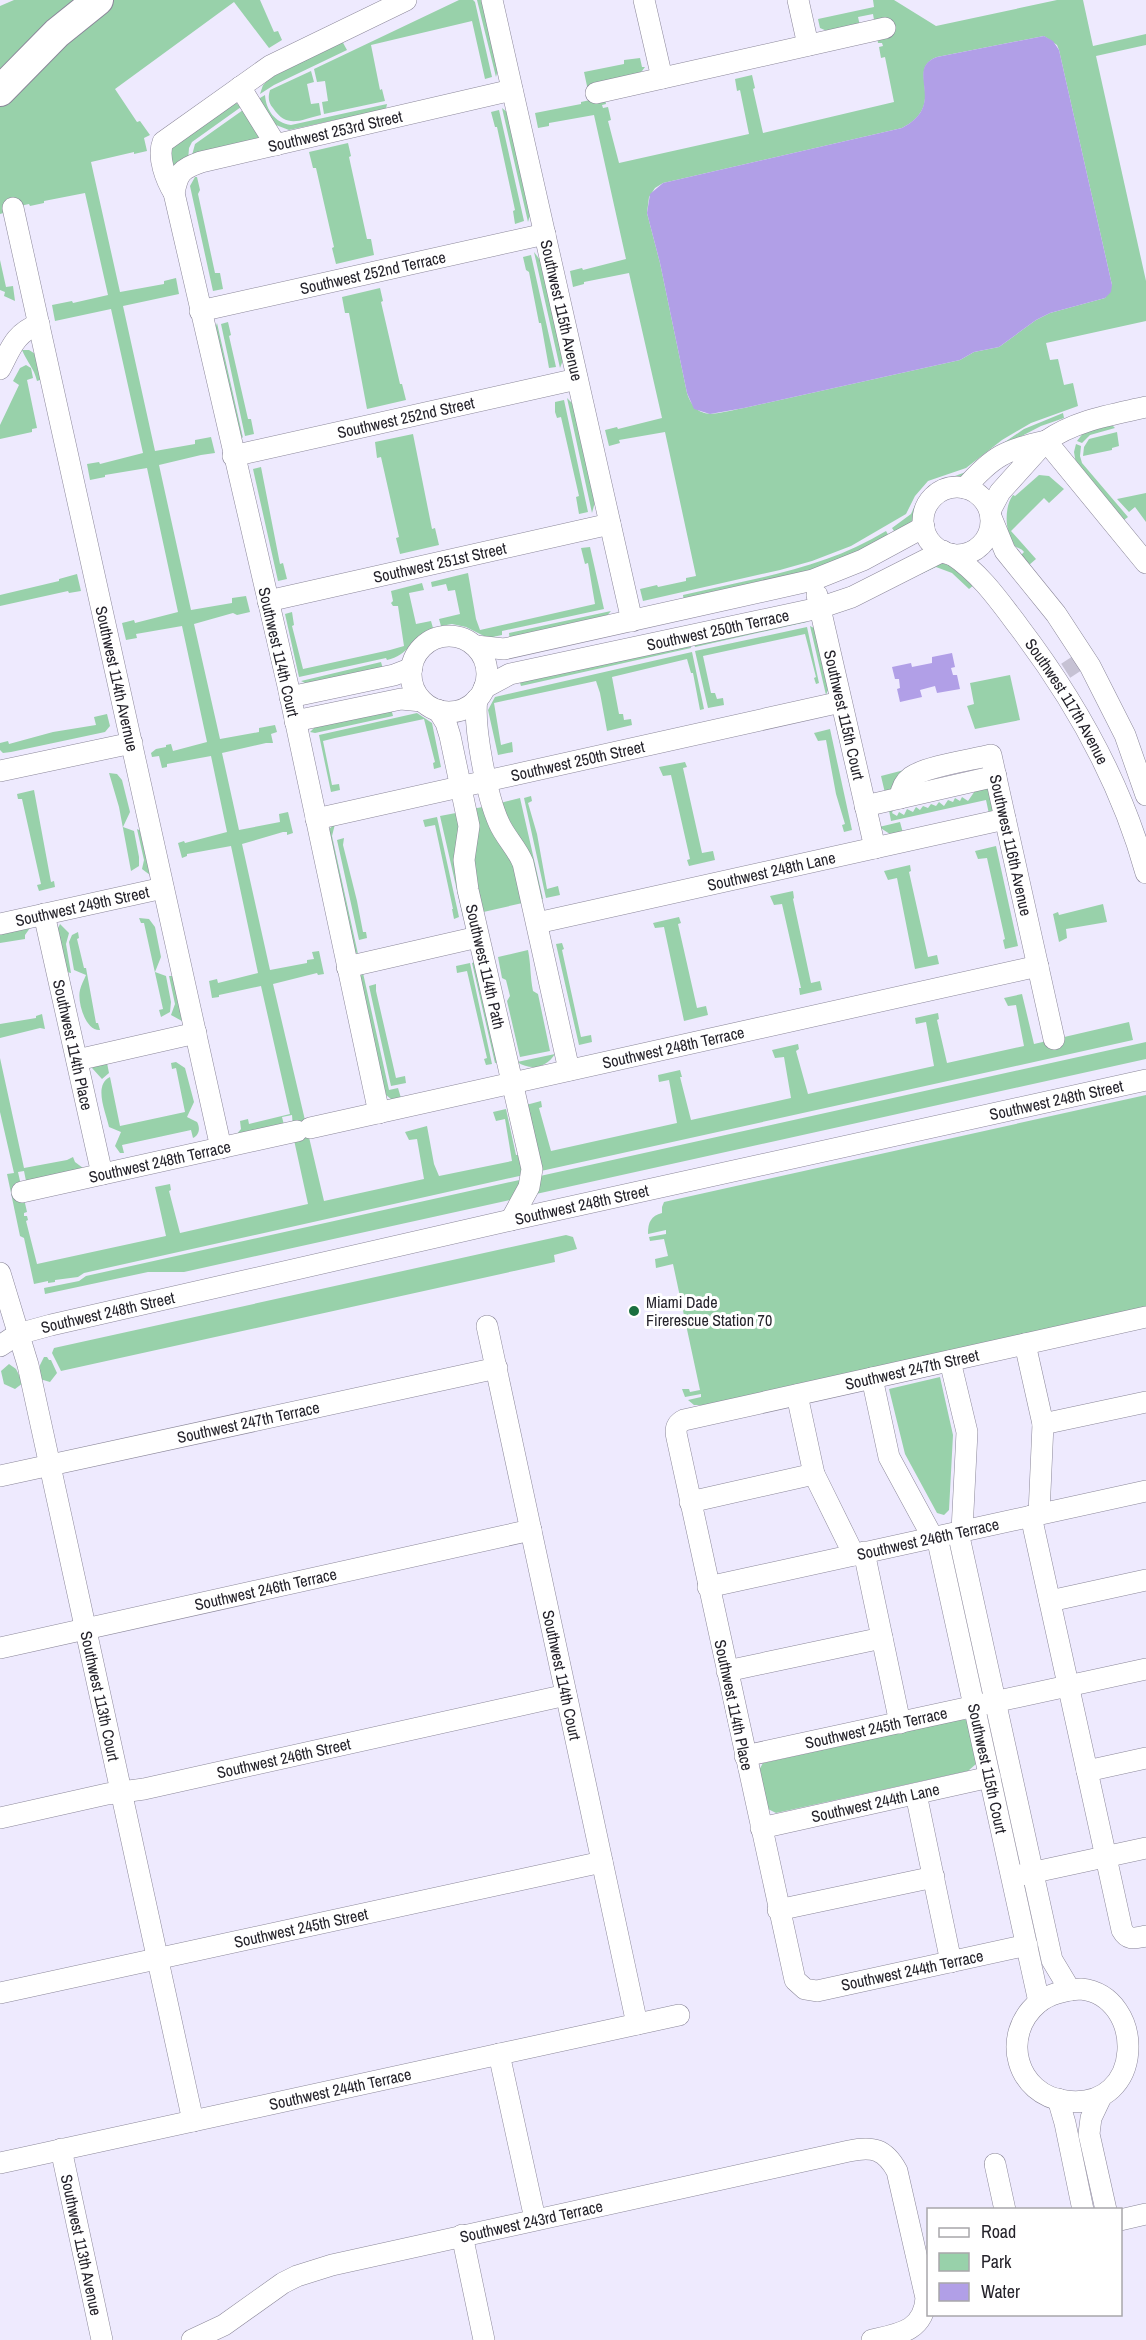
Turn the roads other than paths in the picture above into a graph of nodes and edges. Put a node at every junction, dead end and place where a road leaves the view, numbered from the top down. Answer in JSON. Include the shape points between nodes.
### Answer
{"nodes":[{"id":1,"x":98,"y":0,"type":"edge"},
{"id":2,"x":406,"y":0,"type":"edge"},
{"id":3,"x":492,"y":0,"type":"edge"},
{"id":4,"x":644,"y":0,"type":"edge"},
{"id":5,"x":798,"y":0,"type":"edge"},
{"id":6,"x":885,"y":28,"type":"dead end"},
{"id":7,"x":808,"y":45,"type":"junction"},
{"id":8,"x":662,"y":78,"type":"junction"},
{"id":9,"x":240,"y":87,"type":"junction"},
{"id":10,"x":512,"y":90,"type":"junction"},
{"id":11,"x":0,"y":91,"type":"edge"},
{"id":12,"x":596,"y":93,"type":"dead end"},
{"id":13,"x":276,"y":145,"type":"junction"},
{"id":14,"x":174,"y":194,"type":"junction"},
{"id":15,"x":13,"y":208,"type":"dead end"},
{"id":16,"x":545,"y":234,"type":"junction"},
{"id":17,"x":200,"y":311,"type":"junction"},
{"id":18,"x":39,"y":324,"type":"junction"},
{"id":19,"x":0,"y":369,"type":"edge"},
{"id":20,"x":577,"y":379,"type":"junction"},
{"id":21,"x":1146,"y":407,"type":"edge"},
{"id":22,"x":1046,"y":441,"type":"junction"},
{"id":23,"x":233,"y":456,"type":"junction"},
{"id":24,"x":965,"y":488,"type":"junction"},
{"id":25,"x":991,"y":514,"type":"junction"},
{"id":26,"x":610,"y":524,"type":"junction"},
{"id":27,"x":924,"y":526,"type":"junction"},
{"id":28,"x":947,"y":553,"type":"junction"},
{"id":29,"x":1146,"y":563,"type":"edge"},
{"id":30,"x":813,"y":580,"type":"junction"},
{"id":31,"x":1038,"y":592,"type":"junction"},
{"id":32,"x":268,"y":601,"type":"junction"},
{"id":33,"x":819,"y":608,"type":"junction"},
{"id":34,"x":632,"y":621,"type":"junction"},
{"id":35,"x":476,"y":646,"type":"junction"},
{"id":36,"x":1044,"y":659,"type":"junction"},
{"id":37,"x":1070,"y":659,"type":"junction"},
{"id":38,"x":412,"y":668,"type":"junction"},
{"id":39,"x":481,"y":693,"type":"junction"},
{"id":40,"x":290,"y":697,"type":"junction"},
{"id":41,"x":841,"y":702,"type":"junction"},
{"id":42,"x":430,"y":706,"type":"junction"},
{"id":43,"x":295,"y":721,"type":"junction"},
{"id":44,"x":132,"y":743,"type":"junction"},
{"id":45,"x":1128,"y":743,"type":"junction"},
{"id":46,"x":0,"y":771,"type":"edge"},
{"id":47,"x":487,"y":781,"type":"junction"},
{"id":48,"x":460,"y":787,"type":"junction"},
{"id":49,"x":1146,"y":795,"type":"edge"},
{"id":50,"x":865,"y":806,"type":"junction"},
{"id":51,"x":316,"y":819,"type":"junction"},
{"id":52,"x":1005,"y":819,"type":"junction"},
{"id":53,"x":875,"y":849,"type":"junction"},
{"id":54,"x":1146,"y":873,"type":"edge"},
{"id":55,"x":163,"y":888,"type":"junction"},
{"id":56,"x":44,"y":914,"type":"junction"},
{"id":57,"x":537,"y":923,"type":"junction"},
{"id":58,"x":0,"y":924,"type":"edge"},
{"id":59,"x":478,"y":937,"type":"junction"},
{"id":60,"x":1038,"y":966,"type":"junction"},
{"id":61,"x":347,"y":967,"type":"junction"},
{"id":62,"x":196,"y":1033,"type":"junction"},
{"id":63,"x":1054,"y":1039,"type":"dead end"},
{"id":64,"x":77,"y":1060,"type":"junction"},
{"id":65,"x":569,"y":1071,"type":"junction"},
{"id":66,"x":1146,"y":1080,"type":"edge"},
{"id":67,"x":512,"y":1083,"type":"junction"},
{"id":68,"x":379,"y":1113,"type":"junction"},
{"id":69,"x":221,"y":1148,"type":"junction"},
{"id":70,"x":102,"y":1174,"type":"junction"},
{"id":71,"x":22,"y":1192,"type":"dead end"},
{"id":72,"x":511,"y":1220,"type":"junction"},
{"id":73,"x":0,"y":1273,"type":"edge"},
{"id":74,"x":1146,"y":1317,"type":"edge"},
{"id":75,"x":487,"y":1326,"type":"dead end"},
{"id":76,"x":6,"y":1336,"type":"edge"},
{"id":77,"x":1025,"y":1344,"type":"junction"},
{"id":78,"x":950,"y":1361,"type":"junction"},
{"id":79,"x":497,"y":1368,"type":"junction"},
{"id":80,"x":872,"y":1378,"type":"junction"},
{"id":81,"x":797,"y":1395,"type":"junction"},
{"id":82,"x":1146,"y":1402,"type":"edge"},
{"id":83,"x":678,"y":1424,"type":"joint"},
{"id":84,"x":1043,"y":1424,"type":"junction"},
{"id":85,"x":49,"y":1466,"type":"junction"},
{"id":86,"x":814,"y":1474,"type":"junction"},
{"id":87,"x":0,"y":1476,"type":"edge"},
{"id":88,"x":1146,"y":1491,"type":"edge"},
{"id":89,"x":690,"y":1502,"type":"junction"},
{"id":90,"x":1035,"y":1515,"type":"junction"},
{"id":91,"x":531,"y":1530,"type":"junction"},
{"id":92,"x":960,"y":1532,"type":"junction"},
{"id":93,"x":935,"y":1537,"type":"junction"},
{"id":94,"x":859,"y":1554,"type":"junction"},
{"id":95,"x":1146,"y":1580,"type":"edge"},
{"id":96,"x":708,"y":1587,"type":"junction"},
{"id":97,"x":1050,"y":1600,"type":"junction"},
{"id":98,"x":85,"y":1630,"type":"junction"},
{"id":99,"x":882,"y":1638,"type":"junction"},
{"id":100,"x":0,"y":1648,"type":"edge"},
{"id":101,"x":1146,"y":1669,"type":"edge"},
{"id":102,"x":727,"y":1671,"type":"junction"},
{"id":103,"x":1069,"y":1686,"type":"junction"},
{"id":104,"x":566,"y":1695,"type":"junction"},
{"id":105,"x":995,"y":1702,"type":"junction"},
{"id":106,"x":970,"y":1707,"type":"junction"},
{"id":107,"x":900,"y":1723,"type":"junction"},
{"id":108,"x":745,"y":1756,"type":"junction"},
{"id":109,"x":1146,"y":1758,"type":"edge"},
{"id":110,"x":1087,"y":1771,"type":"junction"},
{"id":111,"x":990,"y":1777,"type":"junction"},
{"id":112,"x":121,"y":1793,"type":"junction"},
{"id":113,"x":916,"y":1794,"type":"junction"},
{"id":114,"x":0,"y":1818,"type":"edge"},
{"id":115,"x":761,"y":1828,"type":"junction"},
{"id":116,"x":1146,"y":1848,"type":"edge"},
{"id":117,"x":1106,"y":1856,"type":"junction"},
{"id":118,"x":602,"y":1862,"type":"junction"},
{"id":119,"x":1033,"y":1873,"type":"junction"},
{"id":120,"x":934,"y":1876,"type":"junction"},
{"id":121,"x":1012,"y":1877,"type":"junction"},
{"id":122,"x":778,"y":1910,"type":"junction"},
{"id":123,"x":1146,"y":1936,"type":"edge"},
{"id":124,"x":1027,"y":1945,"type":"junction"},
{"id":125,"x":157,"y":1959,"type":"junction"},
{"id":126,"x":951,"y":1962,"type":"junction"},
{"id":127,"x":798,"y":1984,"type":"joint"},
{"id":128,"x":1070,"y":1990,"type":"junction"},
{"id":129,"x":0,"y":1993,"type":"edge"},
{"id":130,"x":1040,"y":2002,"type":"junction"},
{"id":131,"x":680,"y":2015,"type":"dead end"},
{"id":132,"x":637,"y":2024,"type":"junction"},
{"id":133,"x":500,"y":2054,"type":"junction"},
{"id":134,"x":1143,"y":2055,"type":"edge"},
{"id":135,"x":1101,"y":2097,"type":"junction"},
{"id":136,"x":1058,"y":2099,"type":"junction"},
{"id":137,"x":193,"y":2121,"type":"junction"},
{"id":138,"x":61,"y":2150,"type":"junction"},
{"id":139,"x":0,"y":2163,"type":"edge"},
{"id":140,"x":995,"y":2164,"type":"dead end"},
{"id":141,"x":1005,"y":2208,"type":"edge"},
{"id":142,"x":1083,"y":2208,"type":"edge"},
{"id":143,"x":1106,"y":2208,"type":"edge"},
{"id":144,"x":1146,"y":2214,"type":"edge"},
{"id":145,"x":535,"y":2219,"type":"junction"},
{"id":146,"x":1122,"y":2220,"type":"edge"},
{"id":147,"x":462,"y":2235,"type":"junction"},
{"id":148,"x":924,"y":2266,"type":"edge"},
{"id":149,"x":102,"y":2340,"type":"edge"},
{"id":150,"x":192,"y":2340,"type":"edge"},
{"id":151,"x":484,"y":2340,"type":"edge"},
{"id":152,"x":872,"y":2340,"type":"edge"}],
"edges":[{"from":1,"to":11,"type":"highway","via":[[57,33]]},
{"from":2,"to":9,"type":"street","via":[[294,53]]},
{"from":3,"to":10,"type":"street","name":"Southwest 115th Avenue"},
{"from":4,"to":8,"type":"street"},
{"from":5,"to":7,"type":"street"},
{"from":6,"to":7,"type":"street"},
{"from":7,"to":8,"type":"street"},
{"from":8,"to":12,"type":"street"},
{"from":9,"to":13,"type":"street"},
{"from":9,"to":14,"type":"street","name":"Southwest 114th Court","via":[[163,142],[165,174]]},
{"from":10,"to":13,"type":"street","name":"Southwest 253rd Street"},
{"from":10,"to":16,"type":"street","name":"Southwest 115th Avenue"},
{"from":13,"to":14,"type":"street","name":"Southwest 253rd Street","via":[[183,169]]},
{"from":14,"to":17,"type":"street","name":"Southwest 114th Court"},
{"from":15,"to":18,"type":"street","name":"Southwest 114th Avernue"},
{"from":16,"to":17,"type":"street","name":"Southwest 252nd Terrace"},
{"from":16,"to":20,"type":"street","name":"Southwest 115th Avenue"},
{"from":17,"to":23,"type":"street","name":"Southwest 114th Court"},
{"from":18,"to":19,"type":"street","via":[[21,333]]},
{"from":18,"to":44,"type":"street","name":"Southwest 114th Avernue"},
{"from":20,"to":23,"type":"street","name":"Southwest 252nd Street"},
{"from":20,"to":26,"type":"street","name":"Southwest 115th Avenue"},
{"from":21,"to":22,"type":"street","via":[[1082,421]]},
{"from":22,"to":24,"type":"street","via":[[1012,449],[984,467]]},
{"from":22,"to":25,"type":"street","via":[[1000,492]]},
{"from":22,"to":29,"type":"street"},
{"from":23,"to":32,"type":"street","name":"Southwest 114th Court"},
{"from":24,"to":25,"type":"street","via":[[983,498]]},
{"from":24,"to":27,"type":"street","via":[[951,487],[933,498],[925,510]]},
{"from":25,"to":28,"type":"street","via":[[990,532],[981,545],[967,553]]},
{"from":25,"to":31,"type":"street","name":"Southwest 117th Avenue","via":[[1003,547]]},
{"from":26,"to":32,"type":"street","name":"Southwest 251st Street"},
{"from":26,"to":34,"type":"street","name":"Southwest 115th Avenue"},
{"from":27,"to":28,"type":"street","via":[[930,541]]},
{"from":27,"to":30,"type":"street","name":"Southwest 250th Terrace","via":[[863,560]]},
{"from":28,"to":33,"type":"street","name":"Southwest 250th Terrace"},
{"from":28,"to":36,"type":"street","name":"Southwest 117th Avenue","via":[[984,581]]},
{"from":30,"to":33,"type":"street","name":"Southwest 115th Court"},
{"from":30,"to":34,"type":"street","name":"Southwest 250th Terrace"},
{"from":31,"to":37,"type":"street","via":[[1044,618]]},
{"from":31,"to":45,"type":"street","name":"Southwest 117th Avenue","via":[[1090,666]]},
{"from":32,"to":40,"type":"street","name":"Southwest 114th Court"},
{"from":33,"to":39,"type":"street","name":"Southwest 250th Terrace","via":[[510,674]]},
{"from":33,"to":41,"type":"street","name":"Southwest 115th Court"},
{"from":34,"to":35,"type":"street","name":"Southwest 250th Terrace","via":[[504,649]]},
{"from":35,"to":38,"type":"street","via":[[453,637],[435,640],[419,651]]},
{"from":35,"to":39,"type":"street","via":[[486,668]]},
{"from":36,"to":37,"type":"street"},
{"from":36,"to":54,"type":"street","name":"Southwest 117th Avenue","via":[[1105,761],[1136,836]]},
{"from":37,"to":45,"type":"street","via":[[1108,721]]},
{"from":38,"to":40,"type":"street"},
{"from":38,"to":42,"type":"street","via":[[413,686]]},
{"from":39,"to":42,"type":"street","via":[[471,704],[456,711]]},
{"from":39,"to":47,"type":"street","via":[[476,724]]},
{"from":40,"to":43,"type":"street","name":"Southwest 114th Court"},
{"from":41,"to":47,"type":"street","name":"Southwest 250th Street"},
{"from":41,"to":50,"type":"street","name":"Southwest 115th Court"},
{"from":42,"to":43,"type":"street","via":[[401,699]]},
{"from":42,"to":48,"type":"street","name":"Southwest 114th Path","via":[[446,723]]},
{"from":43,"to":51,"type":"street","name":"Southwest 114th Court"},
{"from":44,"to":46,"type":"street"},
{"from":44,"to":55,"type":"street","name":"Southwest 114th Avernue"},
{"from":45,"to":49,"type":"street","name":"Southwest 117th Avenue"},
{"from":47,"to":48,"type":"street","name":"Southwest 250th Street"},
{"from":47,"to":57,"type":"street","via":[[497,820],[523,863]]},
{"from":48,"to":51,"type":"street","name":"Southwest 250th Street"},
{"from":48,"to":59,"type":"street","name":"Southwest 114th Path","via":[[469,826],[465,869]]},
{"from":50,"to":52,"type":"street","name":"Southwest 116th Avenue","via":[[900,798],[912,776],[924,771],[991,755]]},
{"from":50,"to":53,"type":"street","name":"Southwest 115th Court"},
{"from":51,"to":61,"type":"street","name":"Southwest 114th Court"},
{"from":52,"to":53,"type":"street","name":"Southwest 248th Lane"},
{"from":52,"to":60,"type":"street","name":"Southwest 116th Avenue"},
{"from":53,"to":57,"type":"street","name":"Southwest 248th Lane"},
{"from":55,"to":56,"type":"street","name":"Southwest 249th Street"},
{"from":55,"to":62,"type":"street","name":"Southwest 114th Avernue"},
{"from":56,"to":58,"type":"street","name":"Southwest 249th Street"},
{"from":56,"to":64,"type":"street","name":"Southwest 114th Place"},
{"from":57,"to":65,"type":"street"},
{"from":59,"to":61,"type":"street"},
{"from":59,"to":67,"type":"street","name":"Southwest 114th Path"},
{"from":60,"to":63,"type":"street","name":"Southwest 116th Avenue"},
{"from":60,"to":65,"type":"street","name":"Southwest 248th Terrace"},
{"from":61,"to":68,"type":"street","name":"Southwest 114th Court"},
{"from":62,"to":64,"type":"street"},
{"from":62,"to":69,"type":"street","name":"Southwest 114th Avernue"},
{"from":64,"to":70,"type":"street","name":"Southwest 114th Place"},
{"from":65,"to":67,"type":"street","name":"Southwest 248th Terrace"},
{"from":66,"to":72,"type":"street","name":"Southwest 248th Street"},
{"from":67,"to":68,"type":"street","name":"Southwest 248th Terrace"},
{"from":67,"to":72,"type":"street","name":"Southwest 114th Path","via":[[532,1172],[528,1192]]},
{"from":68,"to":69,"type":"street","name":"Southwest 248th Terrace"},
{"from":69,"to":70,"type":"street","name":"Southwest 248th Terrace"},
{"from":70,"to":71,"type":"street","name":"Southwest 248th Terrace"},
{"from":72,"to":76,"type":"street","name":"Southwest 248th Street"},
{"from":73,"to":76,"type":"street","name":"Southwest 113th Court"},
{"from":74,"to":77,"type":"street","name":"Southwest 247th Street"},
{"from":75,"to":79,"type":"street","name":"Southwest 114th Court"},
{"from":76,"to":85,"type":"street","name":"Southwest 113th Court","via":[[28,1365]]},
{"from":77,"to":78,"type":"street","name":"Southwest 247th Street"},
{"from":77,"to":84,"type":"street"},
{"from":78,"to":80,"type":"street","name":"Southwest 247th Street"},
{"from":78,"to":92,"type":"street","name":"Southwest 115th Court","via":[[967,1432]]},
{"from":79,"to":85,"type":"street","name":"Southwest 247th Terrace"},
{"from":79,"to":91,"type":"street","name":"Southwest 114th Court"},
{"from":80,"to":81,"type":"street","name":"Southwest 247th Street"},
{"from":80,"to":93,"type":"street","name":"Southwest 115th Court","via":[[889,1456]]},
{"from":81,"to":83,"type":"street","name":"Southwest 247th Street"},
{"from":81,"to":86,"type":"street"},
{"from":82,"to":84,"type":"street"},
{"from":83,"to":89,"type":"street","name":"Southwest 114th Place","via":[[676,1438]]},
{"from":84,"to":90,"type":"street"},
{"from":85,"to":87,"type":"street","name":"Southwest 247th Terrace"},
{"from":85,"to":98,"type":"street","name":"Southwest 113th Court"},
{"from":86,"to":89,"type":"street"},
{"from":86,"to":94,"type":"street"},
{"from":88,"to":90,"type":"street","name":"Southwest 246th Terrace"},
{"from":89,"to":96,"type":"street","name":"Southwest 114th Place"},
{"from":90,"to":92,"type":"street","name":"Southwest 246th Terrace"},
{"from":90,"to":97,"type":"street"},
{"from":91,"to":98,"type":"street","name":"Southwest 246th Terrace"},
{"from":91,"to":104,"type":"street","name":"Southwest 114th Court"},
{"from":92,"to":93,"type":"street","name":"Southwest 246th Terrace"},
{"from":92,"to":105,"type":"street","name":"Southwest 115th Court"},
{"from":93,"to":94,"type":"street","name":"Southwest 246th Terrace"},
{"from":93,"to":106,"type":"street","name":"Southwest 115th Court"},
{"from":94,"to":96,"type":"street","name":"Southwest 246th Terrace"},
{"from":94,"to":99,"type":"street"},
{"from":95,"to":97,"type":"street"},
{"from":96,"to":102,"type":"street","name":"Southwest 114th Place"},
{"from":97,"to":103,"type":"street"},
{"from":98,"to":100,"type":"street","name":"Southwest 246th Terrace"},
{"from":98,"to":112,"type":"street","name":"Southwest 113th Court"},
{"from":99,"to":102,"type":"street"},
{"from":99,"to":107,"type":"street"},
{"from":101,"to":103,"type":"street","name":"Southwest 245th Terrace"},
{"from":102,"to":108,"type":"street","name":"Southwest 114th Place"},
{"from":103,"to":105,"type":"street","name":"Southwest 245th Terrace"},
{"from":103,"to":110,"type":"street"},
{"from":104,"to":112,"type":"street","name":"Southwest 246th Street"},
{"from":104,"to":118,"type":"street","name":"Southwest 114th Court"},
{"from":105,"to":106,"type":"street","name":"Southwest 245th Terrace"},
{"from":105,"to":119,"type":"street","name":"Southwest 115th Court"},
{"from":106,"to":107,"type":"street","name":"Southwest 245th Terrace"},
{"from":106,"to":111,"type":"street","name":"Southwest 115th Court"},
{"from":107,"to":108,"type":"street","name":"Southwest 245th Terrace"},
{"from":108,"to":115,"type":"street","name":"Southwest 114th Place"},
{"from":109,"to":110,"type":"street"},
{"from":110,"to":117,"type":"street"},
{"from":111,"to":113,"type":"street","name":"Southwest 244th Lane"},
{"from":111,"to":121,"type":"street","name":"Southwest 115th Court"},
{"from":112,"to":114,"type":"street","name":"Southwest 246th Street"},
{"from":112,"to":125,"type":"street","name":"Southwest 113th Court"},
{"from":113,"to":115,"type":"street","name":"Southwest 244th Lane"},
{"from":113,"to":120,"type":"street"},
{"from":115,"to":122,"type":"street","name":"Southwest 114th Place"},
{"from":116,"to":117,"type":"street"},
{"from":117,"to":119,"type":"street"},
{"from":117,"to":123,"type":"street","via":[[1125,1935]]},
{"from":118,"to":125,"type":"street","name":"Southwest 245th Street"},
{"from":118,"to":132,"type":"street","name":"Southwest 114th Court"},
{"from":119,"to":121,"type":"street"},
{"from":119,"to":128,"type":"street","name":"Southwest 115th Court","via":[[1052,1960]]},
{"from":120,"to":122,"type":"street"},
{"from":120,"to":126,"type":"street"},
{"from":121,"to":124,"type":"street","name":"Southwest 115th Court"},
{"from":122,"to":127,"type":"street","name":"Southwest 114th Place"},
{"from":124,"to":126,"type":"street","name":"Southwest 244th Terrace"},
{"from":124,"to":130,"type":"street","name":"Southwest 115th Court"},
{"from":125,"to":129,"type":"street","name":"Southwest 245th Street"},
{"from":125,"to":137,"type":"street","name":"Southwest 113th Court"},
{"from":126,"to":127,"type":"street","name":"Southwest 244th Terrace","via":[[817,1991],[808,1991]]},
{"from":128,"to":130,"type":"street"},
{"from":128,"to":134,"type":"street","via":[[1100,1991],[1133,2007],[1143,2034]]},
{"from":130,"to":136,"type":"street","via":[[1019,2030],[1017,2061],[1034,2087]]},
{"from":131,"to":132,"type":"street","name":"Southwest 244th Terrace"},
{"from":132,"to":133,"type":"street","name":"Southwest 244th Terrace"},
{"from":133,"to":137,"type":"street","name":"Southwest 244th Terrace"},
{"from":133,"to":145,"type":"street"},
{"from":134,"to":135,"type":"street","via":[[1125,2080]]},
{"from":135,"to":136,"type":"street","via":[[1079,2102]]},
{"from":135,"to":143,"type":"street","via":[[1091,2118],[1089,2134]]},
{"from":136,"to":142,"type":"street"},
{"from":137,"to":138,"type":"street","name":"Southwest 244th Terrace"},
{"from":138,"to":139,"type":"street","name":"Southwest 244th Terrace"},
{"from":138,"to":149,"type":"street","name":"Southwest 113th Avenue"},
{"from":140,"to":141,"type":"street"},
{"from":144,"to":146,"type":"street"},
{"from":145,"to":147,"type":"street","name":"Southwest 243rd Terrace"},
{"from":145,"to":148,"type":"street","name":"Southwest 243rd Terrace","via":[[858,2149],[878,2150],[886,2155],[901,2181]]},
{"from":147,"to":150,"type":"street","name":"Southwest 243rd Terrace","via":[[352,2259],[297,2276],[224,2325]]},
{"from":147,"to":151,"type":"street"},
{"from":148,"to":152,"type":"street","via":[[926,2298],[917,2323],[902,2332]]}]}
